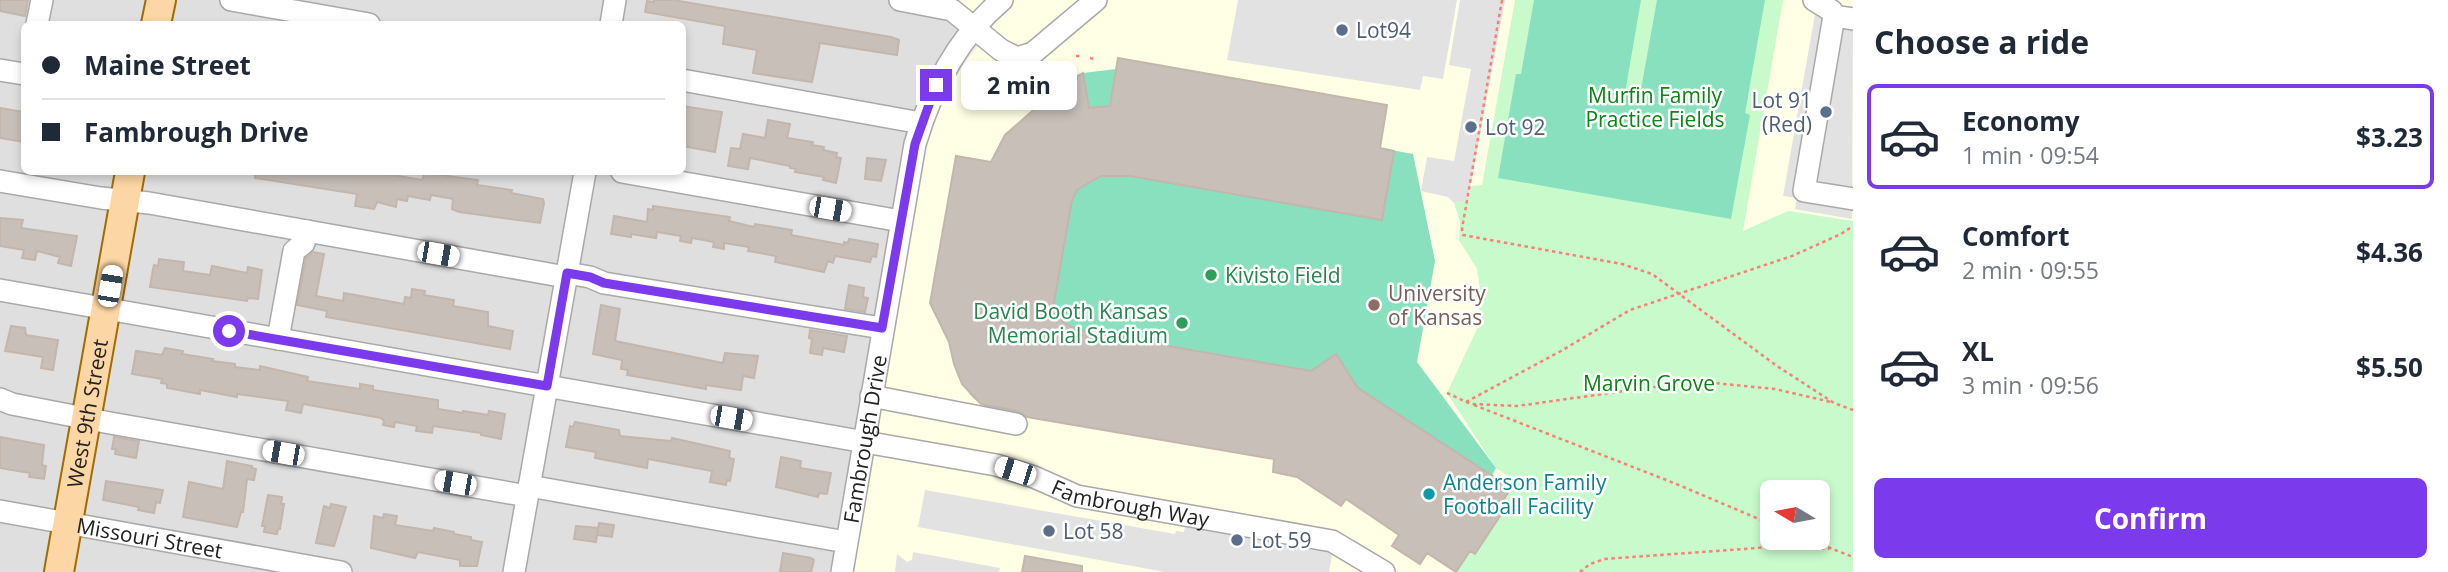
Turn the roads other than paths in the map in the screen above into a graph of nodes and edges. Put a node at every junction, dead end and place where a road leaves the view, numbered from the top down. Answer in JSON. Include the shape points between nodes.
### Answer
{"nodes":[{"id":1,"x":42,"y":0,"type":"edge"},
{"id":2,"x":160,"y":0,"type":"edge"},
{"id":3,"x":231,"y":0,"type":"edge"},
{"id":4,"x":615,"y":0,"type":"edge"},
{"id":5,"x":900,"y":0,"type":"edge"},
{"id":6,"x":1002,"y":0,"type":"edge"},
{"id":7,"x":1096,"y":0,"type":"edge"},
{"id":8,"x":1814,"y":0,"type":"edge"},
{"id":9,"x":1844,"y":17,"type":"edge"},
{"id":10,"x":38,"y":21,"type":"edge"},
{"id":11,"x":156,"y":21,"type":"edge"},
{"id":12,"x":352,"y":21,"type":"edge"},
{"id":13,"x":612,"y":21,"type":"edge"},
{"id":14,"x":974,"y":29,"type":"junction"},
{"id":15,"x":0,"y":70,"type":"edge"},
{"id":16,"x":21,"y":74,"type":"edge"},
{"id":17,"x":686,"y":81,"type":"edge"},
{"id":18,"x":921,"y":123,"type":"junction"},
{"id":19,"x":129,"y":175,"type":"edge"},
{"id":20,"x":584,"y":175,"type":"edge"},
{"id":21,"x":639,"y":175,"type":"edge"},
{"id":22,"x":0,"y":181,"type":"edge"},
{"id":23,"x":1853,"y":199,"type":"edge"},
{"id":24,"x":125,"y":201,"type":"junction"},
{"id":25,"x":901,"y":221,"type":"junction"},
{"id":26,"x":307,"y":231,"type":"junction"},
{"id":27,"x":566,"y":275,"type":"junction"},
{"id":28,"x":0,"y":290,"type":"edge"},
{"id":29,"x":106,"y":309,"type":"junction"},
{"id":30,"x":882,"y":328,"type":"junction"},
{"id":31,"x":278,"y":339,"type":"junction"},
{"id":32,"x":547,"y":386,"type":"junction"},
{"id":33,"x":871,"y":396,"type":"junction"},
{"id":34,"x":0,"y":399,"type":"edge"},
{"id":35,"x":87,"y":418,"type":"junction"},
{"id":36,"x":1016,"y":424,"type":"dead end"},
{"id":37,"x":863,"y":441,"type":"junction"},
{"id":38,"x":528,"y":491,"type":"junction"},
{"id":39,"x":0,"y":511,"type":"edge"},
{"id":40,"x":68,"y":524,"type":"junction"},
{"id":41,"x":846,"y":542,"type":"junction"},
{"id":42,"x":1356,"y":563,"type":"edge"},
{"id":43,"x":842,"y":570,"type":"edge"},
{"id":44,"x":60,"y":572,"type":"edge"},
{"id":45,"x":341,"y":572,"type":"edge"},
{"id":46,"x":514,"y":572,"type":"edge"},
{"id":47,"x":1384,"y":572,"type":"edge"}],
"edges":[{"from":1,"to":10,"type":"street"},
{"from":2,"to":11,"type":"main road"},
{"from":3,"to":12,"type":"street"},
{"from":4,"to":13,"type":"street"},
{"from":5,"to":14,"type":"street","via":[[952,10]]},
{"from":6,"to":14,"type":"street","name":"Fambrough Drive"},
{"from":7,"to":14,"type":"street","via":[[1022,58],[1006,54]]},
{"from":8,"to":9,"type":"street"},
{"from":9,"to":23,"type":"street","via":[[1804,191]]},
{"from":14,"to":18,"type":"street","name":"Fambrough Drive","via":[[940,79]]},
{"from":15,"to":16,"type":"street"},
{"from":17,"to":18,"type":"street"},
{"from":18,"to":25,"type":"street","name":"Fambrough Drive"},
{"from":19,"to":24,"type":"main road","name":"West 9th Street"},
{"from":20,"to":27,"type":"street"},
{"from":21,"to":25,"type":"street"},
{"from":22,"to":24,"type":"street"},
{"from":24,"to":26,"type":"street"},
{"from":24,"to":29,"type":"main road","name":"West 9th Street"},
{"from":25,"to":30,"type":"street","name":"Fambrough Drive"},
{"from":26,"to":27,"type":"street"},
{"from":26,"to":31,"type":"street","via":[[304,243],[294,251]]},
{"from":27,"to":30,"type":"street"},
{"from":27,"to":32,"type":"street"},
{"from":28,"to":29,"type":"street","name":"Fambrough Way"},
{"from":29,"to":31,"type":"street","name":"Fambrough Way"},
{"from":29,"to":35,"type":"main road","name":"West 9th Street"},
{"from":30,"to":33,"type":"street","name":"Fambrough Drive"},
{"from":31,"to":32,"type":"street","name":"Fambrough Way"},
{"from":32,"to":37,"type":"street","name":"Fambrough Way"},
{"from":32,"to":38,"type":"street"},
{"from":33,"to":36,"type":"street"},
{"from":33,"to":37,"type":"street","name":"Fambrough Drive"},
{"from":34,"to":35,"type":"street"},
{"from":35,"to":38,"type":"street"},
{"from":35,"to":40,"type":"main road","name":"West 9th Street"},
{"from":37,"to":41,"type":"street","name":"Fambrough Drive"},
{"from":37,"to":42,"type":"street","name":"Fambrough Way","via":[[996,465],[1077,496],[1332,541]]},
{"from":38,"to":41,"type":"street"},
{"from":38,"to":46,"type":"street"},
{"from":39,"to":40,"type":"street","name":"Missouri Street"},
{"from":40,"to":44,"type":"main road","name":"West 9th Street"},
{"from":40,"to":45,"type":"street","name":"Missouri Street"},
{"from":41,"to":43,"type":"street","name":"Fambrough Drive"},
{"from":42,"to":47,"type":"street","name":"Fambrough Way"}]}
